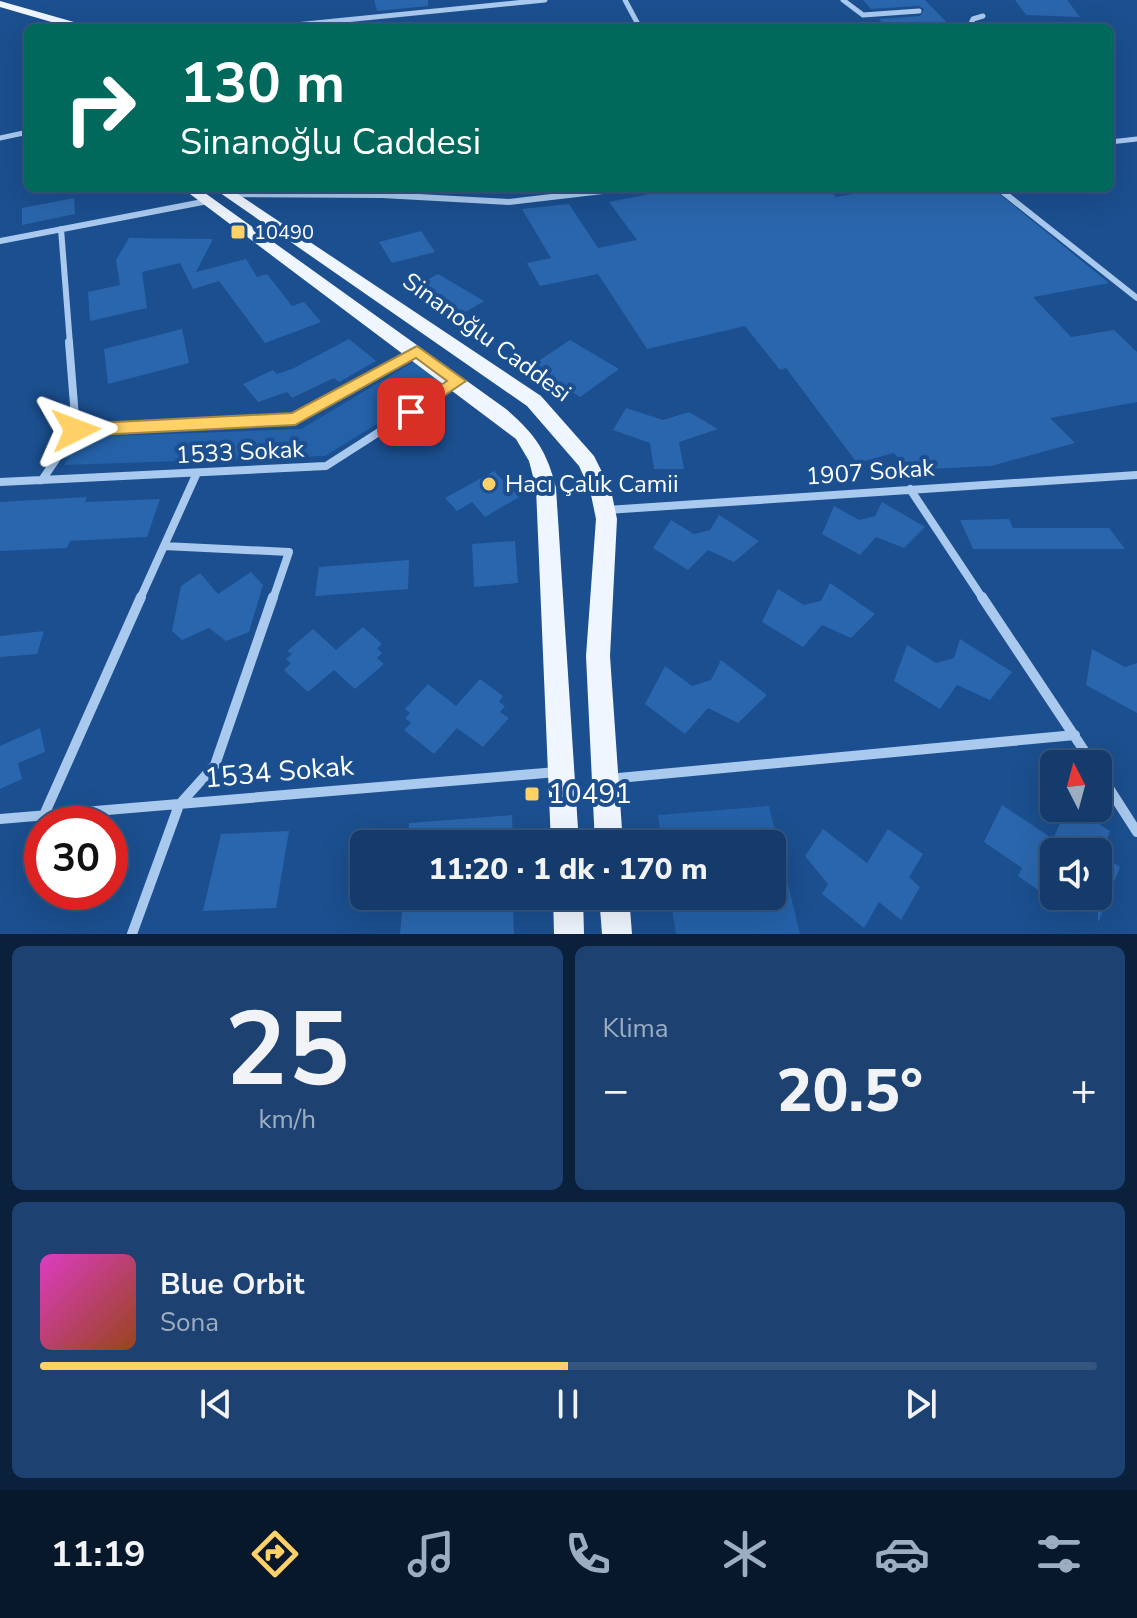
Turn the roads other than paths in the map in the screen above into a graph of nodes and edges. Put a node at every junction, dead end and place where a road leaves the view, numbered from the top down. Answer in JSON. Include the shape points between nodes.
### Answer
{"nodes":[{"id":1,"x":545,"y":0,"type":"edge"},
{"id":2,"x":625,"y":0,"type":"edge"},
{"id":3,"x":843,"y":0,"type":"edge"},
{"id":4,"x":0,"y":4,"type":"edge"},
{"id":5,"x":919,"y":11,"type":"dead end"},
{"id":6,"x":0,"y":13,"type":"edge"},
{"id":7,"x":983,"y":16,"type":"dead end"},
{"id":8,"x":39,"y":24,"type":"edge"},
{"id":9,"x":70,"y":24,"type":"edge"},
{"id":10,"x":305,"y":24,"type":"edge"},
{"id":11,"x":638,"y":24,"type":"edge"},
{"id":12,"x":971,"y":24,"type":"edge"},
{"id":13,"x":24,"y":133,"type":"edge"},
{"id":14,"x":0,"y":138,"type":"edge"},
{"id":15,"x":1137,"y":139,"type":"edge"},
{"id":16,"x":1114,"y":142,"type":"edge"},
{"id":17,"x":460,"y":192,"type":"edge"},
{"id":18,"x":577,"y":192,"type":"edge"},
{"id":19,"x":1003,"y":192,"type":"edge"},
{"id":20,"x":219,"y":194,"type":"edge"},
{"id":21,"x":460,"y":199,"type":"junction"},
{"id":22,"x":61,"y":229,"type":"junction"},
{"id":23,"x":0,"y":241,"type":"edge"},
{"id":24,"x":1137,"y":298,"type":"edge"},
{"id":25,"x":417,"y":351,"type":"junction"},
{"id":26,"x":458,"y":381,"type":"junction"},
{"id":27,"x":76,"y":430,"type":"junction"},
{"id":28,"x":196,"y":475,"type":"junction"},
{"id":29,"x":1137,"y":475,"type":"edge"},
{"id":30,"x":42,"y":480,"type":"junction"},
{"id":31,"x":0,"y":482,"type":"edge"},
{"id":32,"x":910,"y":489,"type":"junction"},
{"id":33,"x":606,"y":510,"type":"junction"},
{"id":34,"x":164,"y":546,"type":"junction"},
{"id":35,"x":1075,"y":735,"type":"junction"},
{"id":36,"x":1084,"y":750,"type":"edge"},
{"id":37,"x":562,"y":771,"type":"junction"},
{"id":38,"x":604,"y":779,"type":"junction"},
{"id":39,"x":1112,"y":793,"type":"edge"},
{"id":40,"x":179,"y":805,"type":"junction"},
{"id":41,"x":48,"y":806,"type":"edge"},
{"id":42,"x":128,"y":809,"type":"edge"},
{"id":43,"x":24,"y":817,"type":"edge"},
{"id":44,"x":0,"y":819,"type":"edge"},
{"id":45,"x":564,"y":830,"type":"edge"},
{"id":46,"x":608,"y":830,"type":"edge"},
{"id":47,"x":1137,"y":832,"type":"edge"},
{"id":48,"x":568,"y":910,"type":"edge"},
{"id":49,"x":615,"y":910,"type":"edge"},
{"id":50,"x":132,"y":934,"type":"edge"},
{"id":51,"x":569,"y":934,"type":"edge"},
{"id":52,"x":617,"y":934,"type":"edge"}],
"edges":[{"from":1,"to":10,"type":"street"},
{"from":2,"to":11,"type":"street"},
{"from":3,"to":5,"type":"street","via":[[863,15]]},
{"from":4,"to":9,"type":"main road"},
{"from":6,"to":8,"type":"main road"},
{"from":7,"to":12,"type":"street"},
{"from":13,"to":14,"type":"street"},
{"from":15,"to":16,"type":"street"},
{"from":17,"to":21,"type":"street"},
{"from":18,"to":21,"type":"street","via":[[509,202]]},
{"from":19,"to":24,"type":"street"},
{"from":20,"to":21,"type":"street"},
{"from":20,"to":22,"type":"street"},
{"from":20,"to":25,"type":"main road","name":"Si̇nanoğlu Caddesi"},
{"from":20,"to":33,"type":"main road","name":"Si̇nanoğlu Caddesi","via":[[534,401],[584,456]]},
{"from":22,"to":23,"type":"street"},
{"from":22,"to":27,"type":"street"},
{"from":25,"to":26,"type":"main road","name":"Si̇nanoğlu Caddesi"},
{"from":25,"to":27,"type":"street","via":[[295,419]]},
{"from":26,"to":28,"type":"street","name":"1533 Sokak","via":[[326,466]]},
{"from":26,"to":37,"type":"main road","name":"Si̇nanoğlu Caddesi","via":[[523,434],[539,460],[546,488]]},
{"from":27,"to":30,"type":"street"},
{"from":28,"to":30,"type":"street","name":"1533 Sokak"},
{"from":28,"to":34,"type":"street"},
{"from":29,"to":32,"type":"street","name":"1907 Sokak"},
{"from":30,"to":31,"type":"street","name":"1533 Sokak"},
{"from":32,"to":33,"type":"street","name":"1907 Sokak"},
{"from":32,"to":35,"type":"street"},
{"from":33,"to":38,"type":"main road","name":"Si̇nanoğlu Caddesi","via":[[598,628]]},
{"from":34,"to":40,"type":"street","via":[[289,552],[215,765]]},
{"from":34,"to":41,"type":"street"},
{"from":35,"to":36,"type":"street"},
{"from":35,"to":38,"type":"street"},
{"from":37,"to":40,"type":"street","name":"1534 Sokak"},
{"from":37,"to":45,"type":"main road","name":"Si̇nanoğlu Caddesi"},
{"from":38,"to":46,"type":"main road","name":"Si̇nanoğlu Caddesi"},
{"from":39,"to":47,"type":"street"},
{"from":40,"to":42,"type":"street","name":"1534 Sokak"},
{"from":40,"to":50,"type":"street"},
{"from":43,"to":44,"type":"street","name":"1534 Sokak"},
{"from":48,"to":51,"type":"main road"},
{"from":49,"to":52,"type":"main road"}]}
